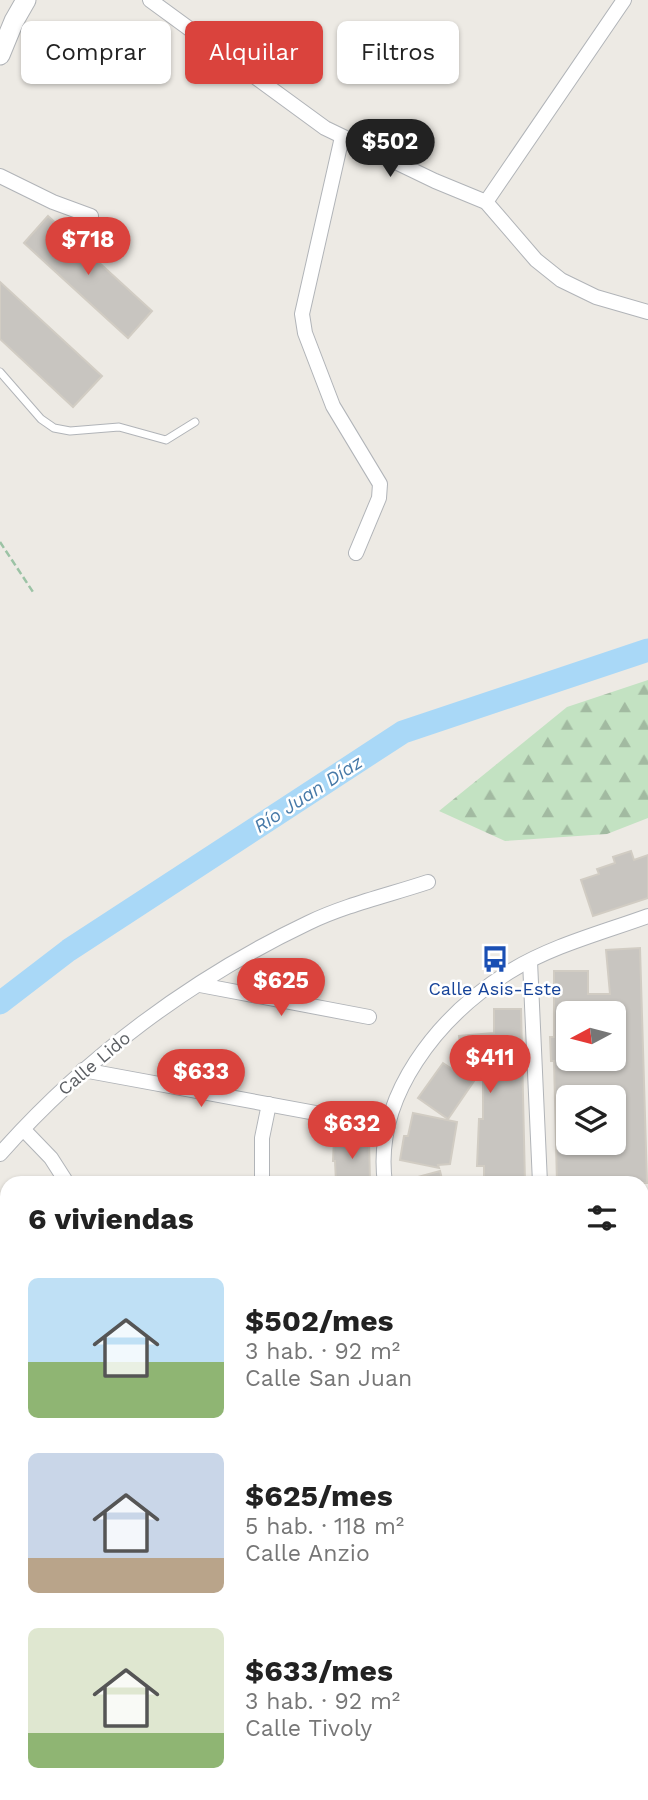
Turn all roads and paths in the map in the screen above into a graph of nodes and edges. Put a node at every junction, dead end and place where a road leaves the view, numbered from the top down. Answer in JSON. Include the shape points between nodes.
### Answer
{"nodes":[{"id":1,"x":26,"y":0,"type":"edge"},
{"id":2,"x":150,"y":0,"type":"edge"},
{"id":3,"x":624,"y":0,"type":"edge"},
{"id":4,"x":0,"y":55,"type":"edge"},
{"id":5,"x":342,"y":137,"type":"junction"},
{"id":6,"x":0,"y":176,"type":"edge"},
{"id":7,"x":486,"y":202,"type":"junction"},
{"id":8,"x":91,"y":216,"type":"dead end"},
{"id":9,"x":648,"y":312,"type":"edge"},
{"id":10,"x":0,"y":373,"type":"edge"},
{"id":11,"x":195,"y":422,"type":"dead end"},
{"id":12,"x":0,"y":542,"type":"edge"},
{"id":13,"x":356,"y":553,"type":"dead end"},
{"id":14,"x":33,"y":592,"type":"dead end"},
{"id":15,"x":428,"y":882,"type":"dead end"},
{"id":16,"x":648,"y":916,"type":"edge"},
{"id":17,"x":530,"y":961,"type":"junction"},
{"id":18,"x":200,"y":985,"type":"junction"},
{"id":19,"x":369,"y":1017,"type":"dead end"},
{"id":20,"x":83,"y":1070,"type":"junction"},
{"id":21,"x":269,"y":1104,"type":"junction"},
{"id":22,"x":386,"y":1126,"type":"junction"},
{"id":23,"x":24,"y":1130,"type":"junction"},
{"id":24,"x":0,"y":1154,"type":"edge"},
{"id":25,"x":63,"y":1176,"type":"edge"},
{"id":26,"x":262,"y":1176,"type":"edge"},
{"id":27,"x":385,"y":1176,"type":"edge"},
{"id":28,"x":540,"y":1176,"type":"edge"}],
"edges":[{"from":1,"to":4,"type":"main road"},
{"from":2,"to":5,"type":"street","via":[[305,115]]},
{"from":3,"to":7,"type":"street"},
{"from":5,"to":7,"type":"street"},
{"from":5,"to":13,"type":"street","via":[[302,314],[304,333],[334,406],[380,484],[379,498]]},
{"from":6,"to":8,"type":"street"},
{"from":7,"to":9,"type":"street","via":[[536,260],[561,280],[596,297]]},
{"from":10,"to":11,"type":"lane","via":[[54,428],[118,427],[166,440]]},
{"from":12,"to":14,"type":"path"},
{"from":15,"to":18,"type":"street","name":"Calle Lido","via":[[309,922]]},
{"from":16,"to":17,"type":"street"},
{"from":17,"to":22,"type":"street","via":[[471,1000],[424,1051],[401,1087]]},
{"from":17,"to":28,"type":"street"},
{"from":18,"to":19,"type":"street"},
{"from":18,"to":20,"type":"street","name":"Calle Lido"},
{"from":20,"to":21,"type":"street"},
{"from":20,"to":23,"type":"street","name":"Calle Lido"},
{"from":21,"to":22,"type":"street"},
{"from":21,"to":26,"type":"street","via":[[262,1138]]},
{"from":22,"to":27,"type":"street"},
{"from":23,"to":24,"type":"street","name":"Calle Lido"},
{"from":23,"to":25,"type":"street"}]}
